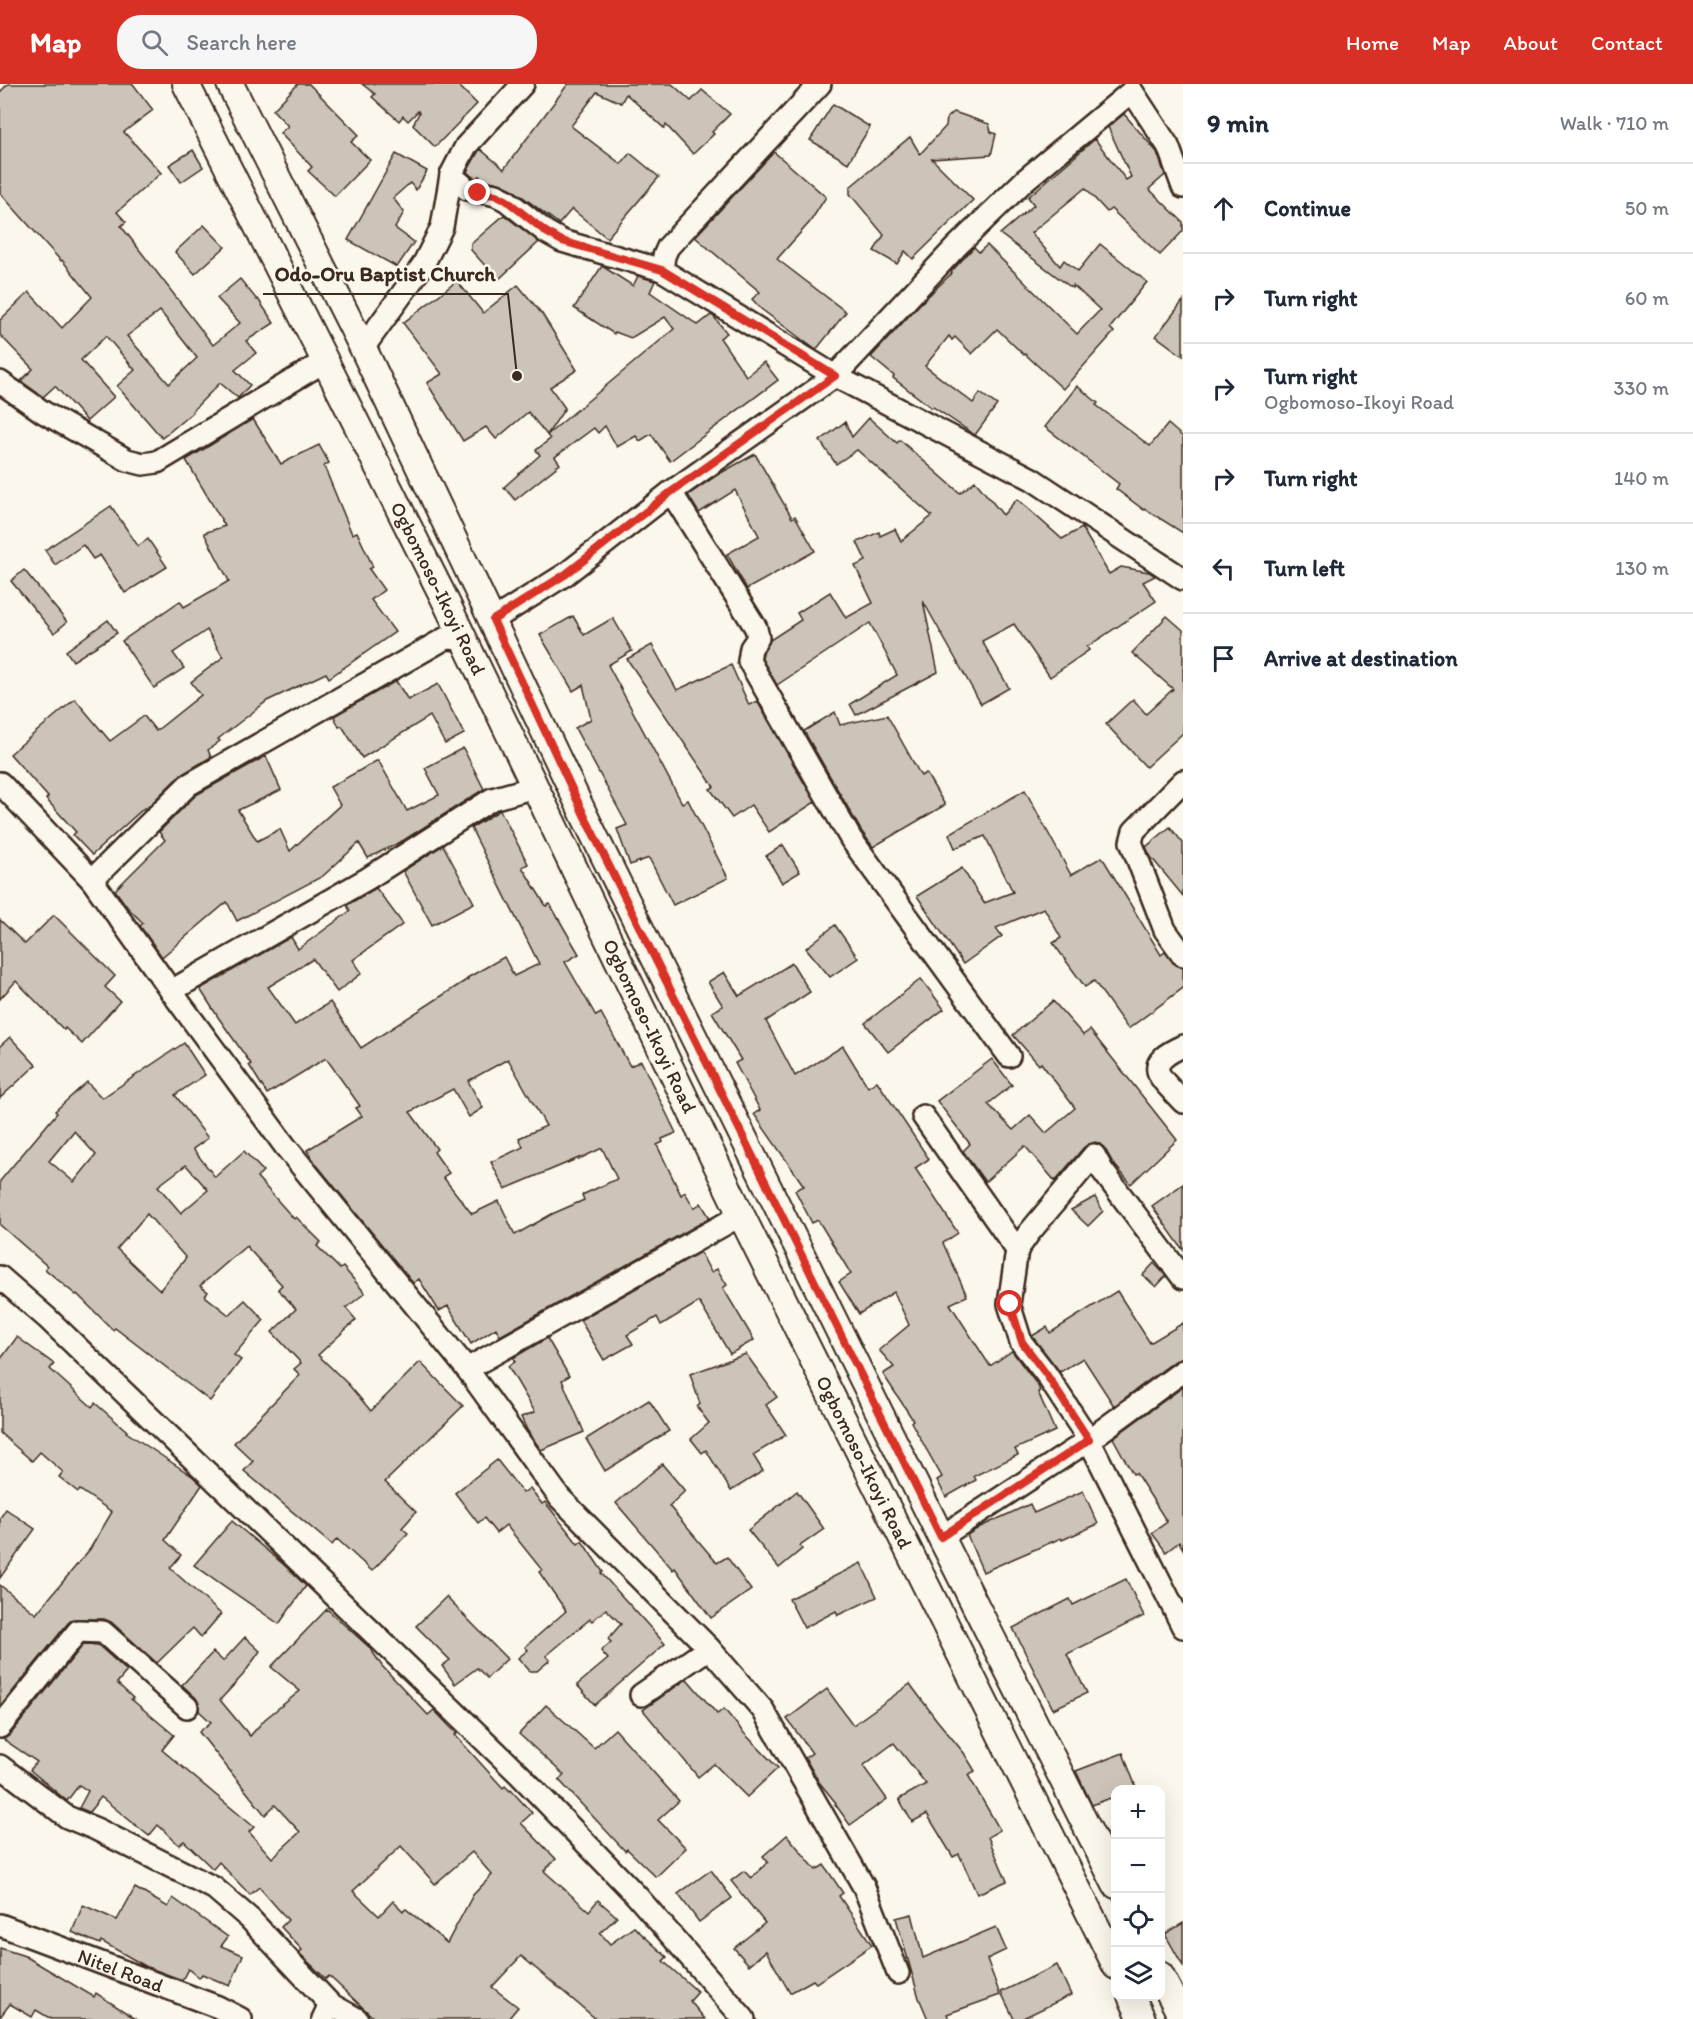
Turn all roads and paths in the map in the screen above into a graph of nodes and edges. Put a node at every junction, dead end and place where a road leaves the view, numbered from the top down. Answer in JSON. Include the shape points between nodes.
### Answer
{"nodes":[{"id":1,"x":186,"y":84,"type":"edge"},
{"id":2,"x":230,"y":84,"type":"edge"},
{"id":3,"x":523,"y":84,"type":"edge"},
{"id":4,"x":820,"y":84,"type":"edge"},
{"id":5,"x":451,"y":175,"type":"junction"},
{"id":6,"x":1183,"y":187,"type":"edge"},
{"id":7,"x":662,"y":270,"type":"junction"},
{"id":8,"x":363,"y":348,"type":"junction"},
{"id":9,"x":325,"y":360,"type":"junction"},
{"id":10,"x":835,"y":376,"type":"junction"},
{"id":11,"x":0,"y":382,"type":"edge"},
{"id":12,"x":671,"y":492,"type":"junction"},
{"id":13,"x":1183,"y":579,"type":"edge"},
{"id":14,"x":493,"y":620,"type":"junction"},
{"id":15,"x":464,"y":639,"type":"junction"},
{"id":16,"x":1183,"y":781,"type":"edge"},
{"id":17,"x":0,"y":783,"type":"edge"},
{"id":18,"x":536,"y":787,"type":"junction"},
{"id":19,"x":92,"y":880,"type":"junction"},
{"id":20,"x":1183,"y":955,"type":"edge"},
{"id":21,"x":171,"y":991,"type":"junction"},
{"id":22,"x":1183,"y":1046,"type":"edge"},
{"id":23,"x":1009,"y":1056,"type":"dead end"},
{"id":24,"x":1183,"y":1102,"type":"edge"},
{"id":25,"x":923,"y":1116,"type":"dead end"},
{"id":26,"x":741,"y":1215,"type":"junction"},
{"id":27,"x":1017,"y":1250,"type":"junction"},
{"id":28,"x":1183,"y":1278,"type":"edge"},
{"id":29,"x":2,"y":1284,"type":"edge"},
{"id":30,"x":466,"y":1369,"type":"junction"},
{"id":31,"x":1183,"y":1371,"type":"edge"},
{"id":32,"x":1089,"y":1440,"type":"junction"},
{"id":33,"x":941,"y":1537,"type":"junction"},
{"id":34,"x":1183,"y":1627,"type":"edge"},
{"id":35,"x":709,"y":1648,"type":"junction"},
{"id":36,"x":641,"y":1695,"type":"dead end"},
{"id":37,"x":187,"y":1707,"type":"dead end"},
{"id":38,"x":0,"y":1727,"type":"edge"},
{"id":39,"x":0,"y":1766,"type":"edge"},
{"id":40,"x":1111,"y":1875,"type":"edge"},
{"id":41,"x":0,"y":1925,"type":"edge"},
{"id":42,"x":1111,"y":1956,"type":"edge"},
{"id":43,"x":898,"y":1973,"type":"dead end"},
{"id":44,"x":1165,"y":1983,"type":"edge"},
{"id":45,"x":1133,"y":2001,"type":"edge"},
{"id":46,"x":327,"y":2012,"type":"edge"},
{"id":47,"x":241,"y":2019,"type":"edge"},
{"id":48,"x":357,"y":2019,"type":"edge"},
{"id":49,"x":744,"y":2019,"type":"edge"},
{"id":50,"x":1142,"y":2019,"type":"edge"},
{"id":51,"x":1183,"y":2019,"type":"edge"}],
"edges":[{"from":1,"to":9,"type":"main road","name":"Ogbomoso-Ikoyi Road"},
{"from":2,"to":8,"type":"main road","name":"Ogbomoso-Ikoyi Road"},
{"from":3,"to":5,"type":"street","via":[[466,146]]},
{"from":4,"to":7,"type":"street","via":[[668,247]]},
{"from":5,"to":7,"type":"street","via":[[467,189],[506,200],[562,241]]},
{"from":5,"to":8,"type":"street","via":[[442,227],[423,265]]},
{"from":6,"to":10,"type":"street","via":[[1168,146],[1132,91],[1008,197]]},
{"from":7,"to":10,"type":"street"},
{"from":8,"to":14,"type":"main road","name":"Ogbomoso-Ikoyi Road"},
{"from":9,"to":11,"type":"street","via":[[156,462],[143,464],[127,460],[43,412]]},
{"from":9,"to":15,"type":"main road","name":"Ogbomoso-Ikoyi Road"},
{"from":10,"to":12,"type":"street"},
{"from":10,"to":13,"type":"street","via":[[1032,479]]},
{"from":12,"to":14,"type":"street","via":[[566,574]]},
{"from":12,"to":23,"type":"street","via":[[756,628],[758,638],[749,661],[851,839]]},
{"from":14,"to":33,"type":"main road","name":"Ogbomoso-Ikoyi Road","via":[[585,817]]},
{"from":15,"to":18,"type":"main road","name":"Ogbomoso-Ikoyi Road"},
{"from":15,"to":19,"type":"street","via":[[446,638],[188,784]]},
{"from":16,"to":20,"type":"street","via":[[1134,831],[1131,842],[1164,930]]},
{"from":17,"to":19,"type":"street"},
{"from":18,"to":21,"type":"street","via":[[492,799],[368,879]]},
{"from":18,"to":26,"type":"main road","name":"Ogbomoso-Ikoyi Road"},
{"from":19,"to":21,"type":"street"},
{"from":21,"to":30,"type":"street","via":[[285,1146]]},
{"from":22,"to":24,"type":"street","via":[[1160,1059],[1158,1072]]},
{"from":25,"to":27,"type":"street"},
{"from":26,"to":30,"type":"street"},
{"from":26,"to":42,"type":"main road","name":"Ogbomoso-Ikoyi Road"},
{"from":27,"to":28,"type":"street","via":[[1094,1155]]},
{"from":27,"to":32,"type":"street","via":[[1010,1304],[1022,1342]]},
{"from":29,"to":49,"type":"street","via":[[47,1318],[519,1774],[636,1895]]},
{"from":30,"to":35,"type":"street","via":[[560,1498]]},
{"from":31,"to":32,"type":"street"},
{"from":32,"to":33,"type":"street"},
{"from":32,"to":34,"type":"street"},
{"from":33,"to":40,"type":"main road","name":"Ogbomoso-Ikoyi Road"},
{"from":35,"to":36,"type":"street"},
{"from":35,"to":43,"type":"street","via":[[763,1710],[864,1887]]},
{"from":37,"to":38,"type":"street","via":[[103,1632],[78,1631]]},
{"from":39,"to":46,"type":"street","via":[[67,1817],[214,1888],[250,1919]]},
{"from":41,"to":47,"type":"street","name":"Nitel Road"},
{"from":44,"to":51,"type":"main road"},
{"from":45,"to":50,"type":"main road"},
{"from":46,"to":48,"type":"street"}]}
